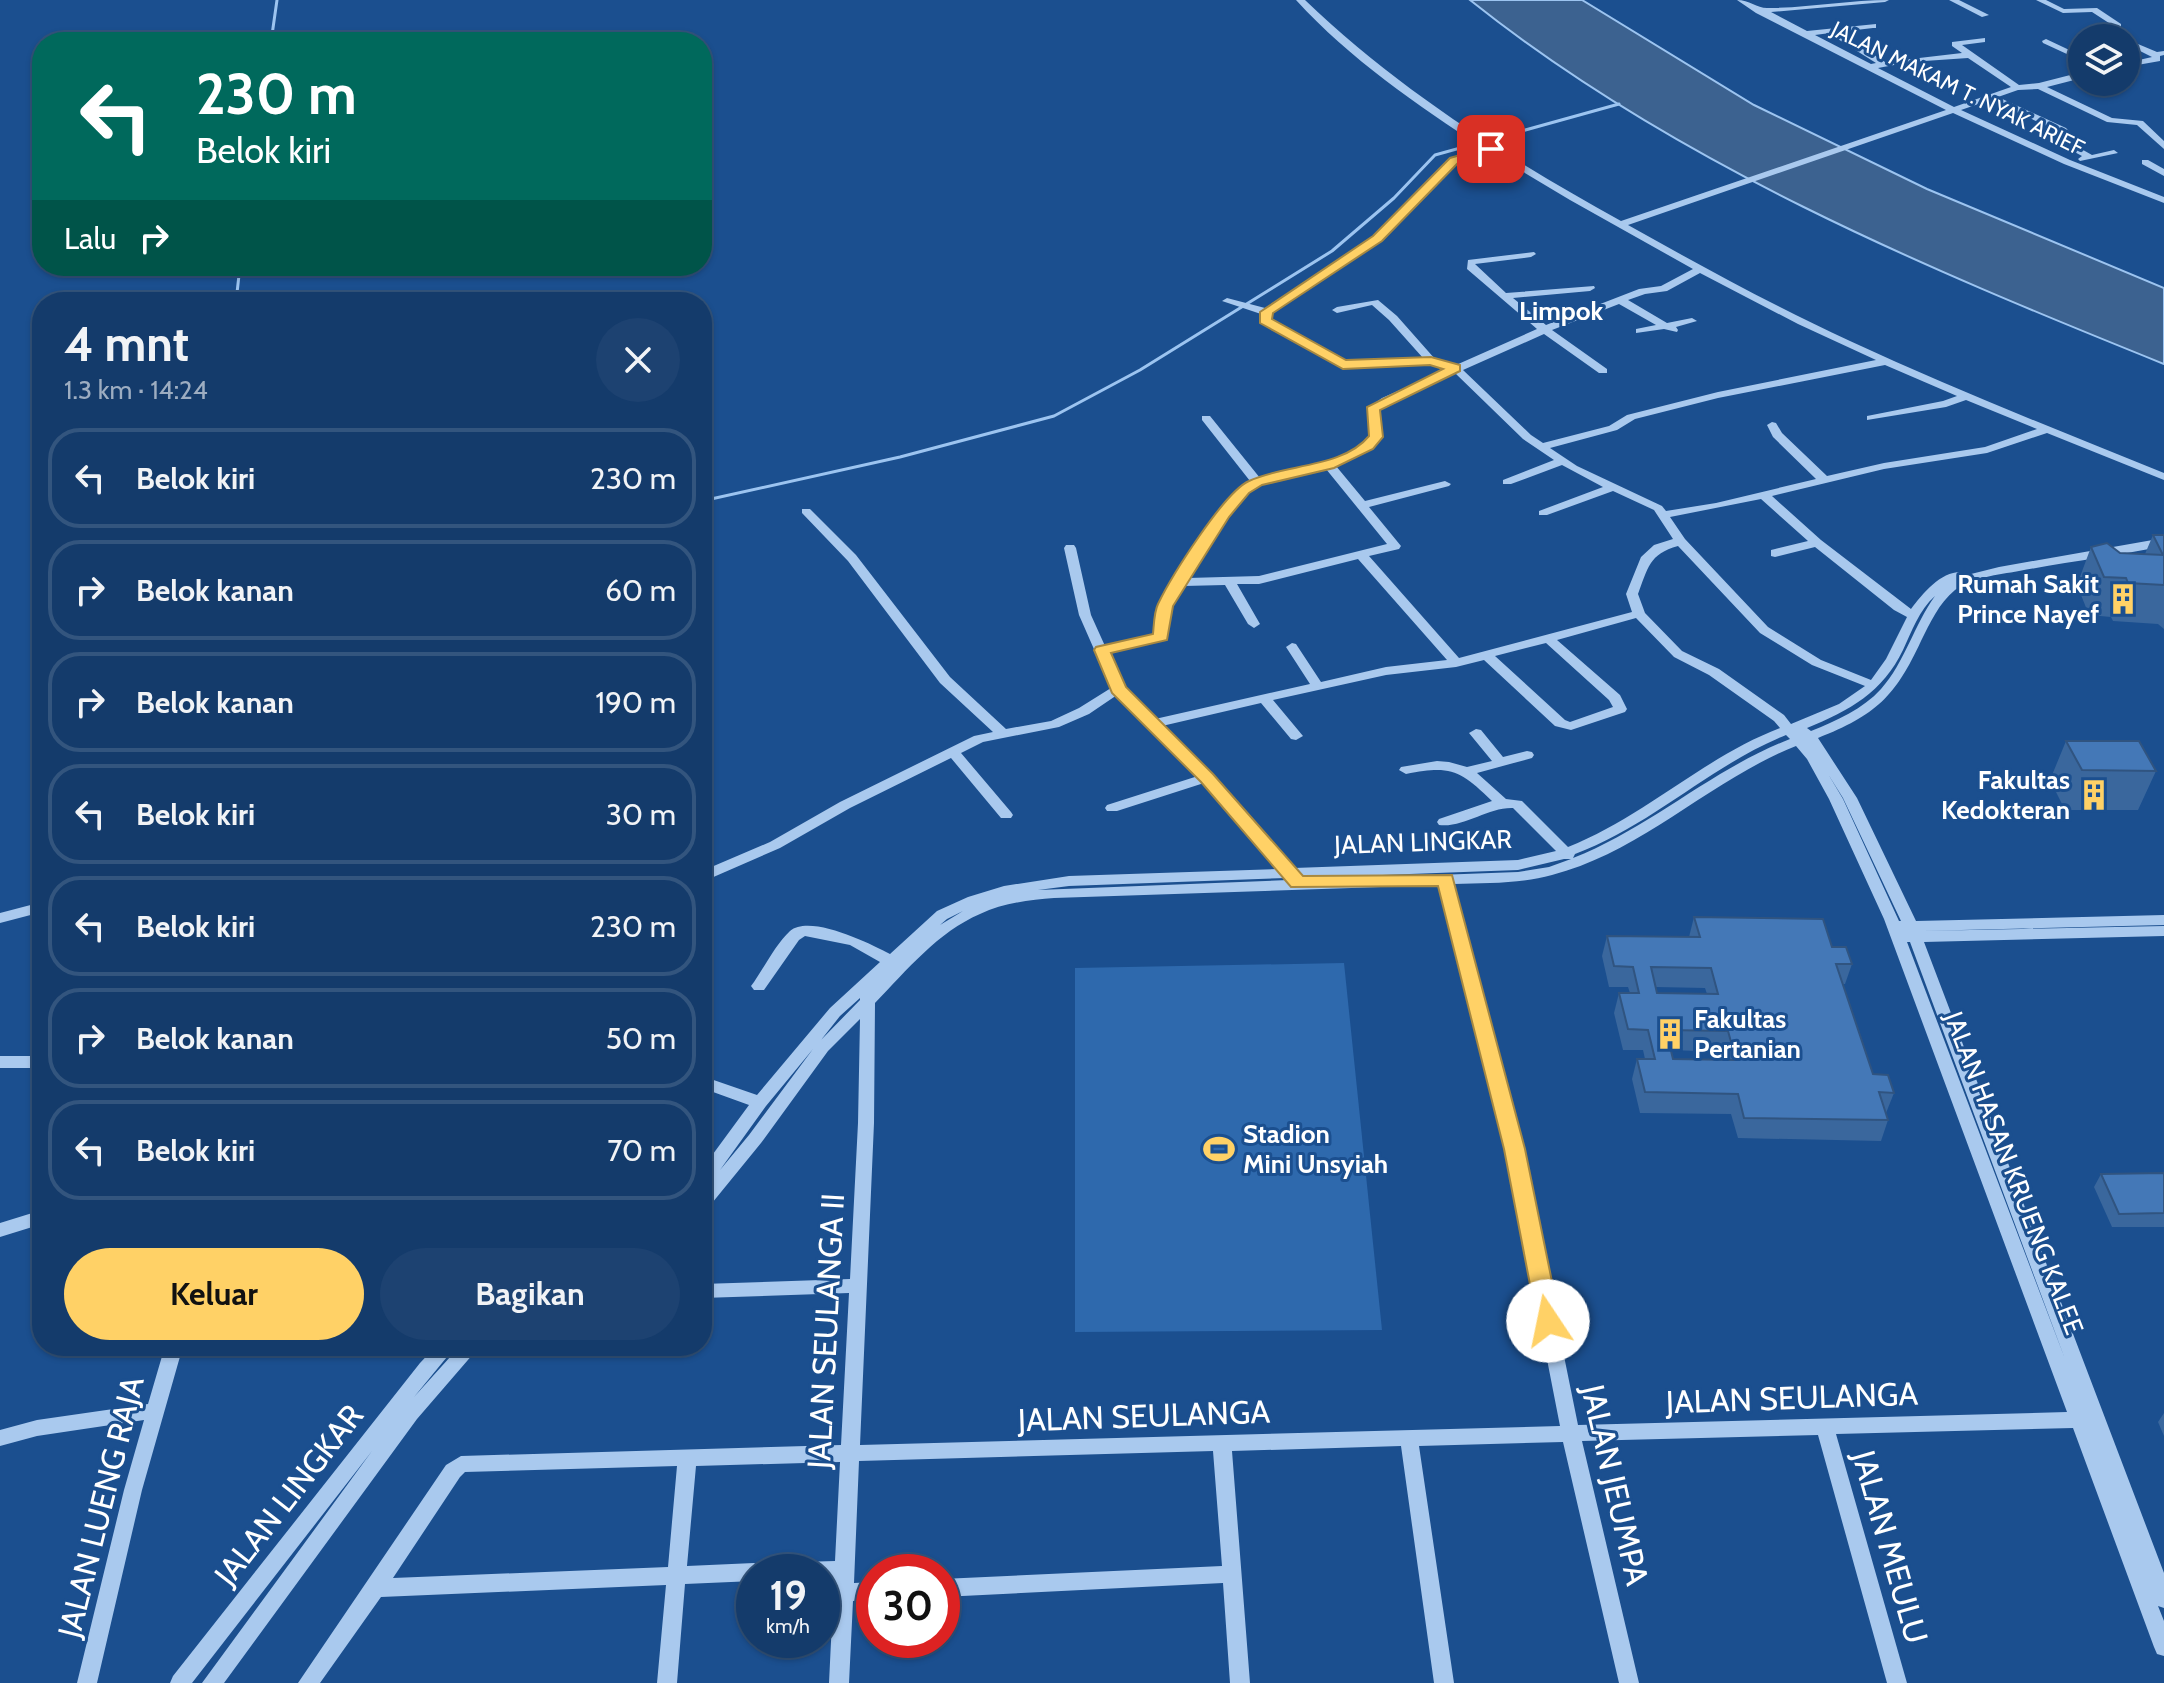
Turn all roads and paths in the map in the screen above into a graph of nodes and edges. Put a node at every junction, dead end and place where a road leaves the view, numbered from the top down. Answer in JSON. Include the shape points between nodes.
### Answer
{"nodes":[{"id":1,"x":1300,"y":0,"type":"edge"},
{"id":2,"x":1741,"y":0,"type":"edge"},
{"id":3,"x":1885,"y":0,"type":"edge"},
{"id":4,"x":1953,"y":0,"type":"edge"},
{"id":5,"x":2040,"y":0,"type":"edge"},
{"id":6,"x":1759,"y":11,"type":"junction"},
{"id":7,"x":1985,"y":15,"type":"dead end"},
{"id":8,"x":2115,"y":24,"type":"edge"},
{"id":9,"x":1873,"y":26,"type":"dead end"},
{"id":10,"x":1833,"y":32,"type":"junction"},
{"id":11,"x":1804,"y":34,"type":"junction"},
{"id":12,"x":1982,"y":40,"type":"dead end"},
{"id":13,"x":2046,"y":41,"type":"dead end"},
{"id":14,"x":2068,"y":52,"type":"edge"},
{"id":15,"x":1970,"y":55,"type":"junction"},
{"id":16,"x":2156,"y":56,"type":"edge"},
{"id":17,"x":1883,"y":64,"type":"junction"},
{"id":18,"x":1870,"y":67,"type":"junction"},
{"id":19,"x":2164,"y":68,"type":"edge"},
{"id":20,"x":2068,"y":79,"type":"edge"},
{"id":21,"x":2039,"y":86,"type":"junction"},
{"id":22,"x":2017,"y":88,"type":"junction"},
{"id":23,"x":1990,"y":97,"type":"junction"},
{"id":24,"x":1953,"y":110,"type":"junction"},
{"id":25,"x":2164,"y":146,"type":"edge"},
{"id":26,"x":1488,"y":148,"type":"junction"},
{"id":27,"x":2114,"y":153,"type":"dead end"},
{"id":28,"x":2090,"y":157,"type":"junction"},
{"id":29,"x":2067,"y":162,"type":"junction"},
{"id":30,"x":2145,"y":162,"type":"dead end"},
{"id":31,"x":2164,"y":173,"type":"edge"},
{"id":32,"x":2164,"y":200,"type":"edge"},
{"id":33,"x":1620,"y":225,"type":"junction"},
{"id":34,"x":1531,"y":254,"type":"dead end"},
{"id":35,"x":1699,"y":270,"type":"junction"},
{"id":36,"x":1590,"y":288,"type":"dead end"},
{"id":37,"x":1503,"y":296,"type":"junction"},
{"id":38,"x":1227,"y":301,"type":"dead end"},
{"id":39,"x":1622,"y":301,"type":"junction"},
{"id":40,"x":1337,"y":310,"type":"dead end"},
{"id":41,"x":1264,"y":311,"type":"junction"},
{"id":42,"x":1692,"y":321,"type":"dead end"},
{"id":43,"x":1671,"y":328,"type":"junction"},
{"id":44,"x":1546,"y":329,"type":"junction"},
{"id":45,"x":1640,"y":331,"type":"dead end"},
{"id":46,"x":1431,"y":361,"type":"junction"},
{"id":47,"x":1890,"y":361,"type":"junction"},
{"id":48,"x":1455,"y":368,"type":"junction"},
{"id":49,"x":1603,"y":371,"type":"dead end"},
{"id":50,"x":1968,"y":395,"type":"junction"},
{"id":51,"x":1206,"y":418,"type":"dead end"},
{"id":52,"x":1871,"y":418,"type":"dead end"},
{"id":53,"x":1772,"y":425,"type":"dead end"},
{"id":54,"x":2048,"y":429,"type":"junction"},
{"id":55,"x":1540,"y":447,"type":"junction"},
{"id":56,"x":1563,"y":461,"type":"junction"},
{"id":57,"x":1329,"y":465,"type":"junction"},
{"id":58,"x":2164,"y":477,"type":"edge"},
{"id":59,"x":1824,"y":480,"type":"junction"},
{"id":60,"x":1257,"y":482,"type":"junction"},
{"id":61,"x":1507,"y":482,"type":"dead end"},
{"id":62,"x":1445,"y":484,"type":"dead end"},
{"id":63,"x":1610,"y":488,"type":"junction"},
{"id":64,"x":1763,"y":494,"type":"junction"},
{"id":65,"x":1363,"y":505,"type":"junction"},
{"id":66,"x":806,"y":511,"type":"dead end"},
{"id":67,"x":1543,"y":513,"type":"dead end"},
{"id":68,"x":1663,"y":515,"type":"junction"},
{"id":69,"x":2164,"y":535,"type":"edge"},
{"id":70,"x":1679,"y":540,"type":"junction"},
{"id":71,"x":2164,"y":542,"type":"edge"},
{"id":72,"x":1817,"y":543,"type":"junction"},
{"id":73,"x":1070,"y":548,"type":"dead end"},
{"id":74,"x":1775,"y":553,"type":"dead end"},
{"id":75,"x":1361,"y":555,"type":"junction"},
{"id":76,"x":1181,"y":582,"type":"junction"},
{"id":77,"x":1230,"y":583,"type":"junction"},
{"id":78,"x":1639,"y":614,"type":"junction"},
{"id":79,"x":1914,"y":616,"type":"junction"},
{"id":80,"x":1254,"y":624,"type":"dead end"},
{"id":81,"x":1548,"y":638,"type":"junction"},
{"id":82,"x":1292,"y":647,"type":"dead end"},
{"id":83,"x":1102,"y":650,"type":"junction"},
{"id":84,"x":1486,"y":655,"type":"junction"},
{"id":85,"x":1456,"y":663,"type":"junction"},
{"id":86,"x":1317,"y":685,"type":"junction"},
{"id":87,"x":1874,"y":685,"type":"junction"},
{"id":88,"x":1118,"y":689,"type":"junction"},
{"id":89,"x":1263,"y":697,"type":"junction"},
{"id":90,"x":1155,"y":723,"type":"junction"},
{"id":91,"x":1476,"y":733,"type":"dead end"},
{"id":92,"x":1799,"y":733,"type":"junction"},
{"id":93,"x":1003,"y":734,"type":"junction"},
{"id":94,"x":1296,"y":736,"type":"dead end"},
{"id":95,"x":953,"y":752,"type":"junction"},
{"id":96,"x":1527,"y":755,"type":"dead end"},
{"id":97,"x":1500,"y":762,"type":"junction"},
{"id":98,"x":1406,"y":770,"type":"dead end"},
{"id":99,"x":1470,"y":771,"type":"junction"},
{"id":100,"x":1207,"y":778,"type":"junction"},
{"id":101,"x":1502,"y":803,"type":"junction"},
{"id":102,"x":1112,"y":808,"type":"dead end"},
{"id":103,"x":1006,"y":815,"type":"dead end"},
{"id":104,"x":1444,"y":822,"type":"dead end"},
{"id":105,"x":1568,"y":855,"type":"junction"},
{"id":106,"x":712,"y":873,"type":"edge"},
{"id":107,"x":1294,"y":878,"type":"junction"},
{"id":108,"x":1446,"y":880,"type":"junction"},
{"id":109,"x":32,"y":910,"type":"edge"},
{"id":110,"x":0,"y":918,"type":"edge"},
{"id":111,"x":2164,"y":920,"type":"edge"},
{"id":112,"x":1904,"y":931,"type":"junction"},
{"id":113,"x":2164,"y":931,"type":"edge"},
{"id":114,"x":890,"y":961,"type":"junction"},
{"id":115,"x":759,"y":986,"type":"dead end"},
{"id":116,"x":867,"y":990,"type":"junction"},
{"id":117,"x":0,"y":1062,"type":"edge"},
{"id":118,"x":32,"y":1062,"type":"edge"},
{"id":119,"x":712,"y":1085,"type":"edge"},
{"id":120,"x":760,"y":1102,"type":"junction"},
{"id":121,"x":712,"y":1168,"type":"edge"},
{"id":122,"x":712,"y":1191,"type":"edge"},
{"id":123,"x":32,"y":1220,"type":"edge"},
{"id":124,"x":0,"y":1230,"type":"edge"},
{"id":125,"x":859,"y":1286,"type":"junction"},
{"id":126,"x":712,"y":1291,"type":"edge"},
{"id":127,"x":171,"y":1356,"type":"edge"},
{"id":128,"x":437,"y":1356,"type":"edge"},
{"id":129,"x":462,"y":1356,"type":"edge"},
{"id":130,"x":154,"y":1411,"type":"junction"},
{"id":131,"x":2088,"y":1419,"type":"junction"},
{"id":132,"x":1825,"y":1427,"type":"junction"},
{"id":133,"x":1571,"y":1435,"type":"junction"},
{"id":134,"x":0,"y":1438,"type":"edge"},
{"id":135,"x":1409,"y":1440,"type":"junction"},
{"id":136,"x":1222,"y":1444,"type":"junction"},
{"id":137,"x":851,"y":1454,"type":"junction"},
{"id":138,"x":687,"y":1457,"type":"junction"},
{"id":139,"x":840,"y":1570,"type":"edge"},
{"id":140,"x":845,"y":1570,"type":"junction"},
{"id":141,"x":736,"y":1573,"type":"edge"},
{"id":142,"x":1233,"y":1574,"type":"junction"},
{"id":143,"x":677,"y":1575,"type":"junction"},
{"id":144,"x":960,"y":1587,"type":"edge"},
{"id":145,"x":376,"y":1588,"type":"junction"},
{"id":146,"x":856,"y":1592,"type":"edge"},
{"id":147,"x":843,"y":1593,"type":"junction"},
{"id":148,"x":2164,"y":1599,"type":"edge"},
{"id":149,"x":2164,"y":1647,"type":"edge"},
{"id":150,"x":87,"y":1683,"type":"edge"},
{"id":151,"x":180,"y":1683,"type":"edge"},
{"id":152,"x":212,"y":1683,"type":"edge"},
{"id":153,"x":308,"y":1683,"type":"edge"},
{"id":154,"x":667,"y":1683,"type":"edge"},
{"id":155,"x":839,"y":1683,"type":"edge"},
{"id":156,"x":1240,"y":1683,"type":"edge"},
{"id":157,"x":1444,"y":1683,"type":"edge"},
{"id":158,"x":1629,"y":1683,"type":"edge"},
{"id":159,"x":1897,"y":1683,"type":"edge"}],
"edges":[{"from":1,"to":26,"type":"street","via":[[1357,52]]},
{"from":2,"to":6,"type":"street","name":"JALAN MAKAM T. NYAK ARIEF"},
{"from":3,"to":6,"type":"street"},
{"from":4,"to":7,"type":"street"},
{"from":5,"to":8,"type":"street","via":[[2063,11],[2094,10]]},
{"from":6,"to":11,"type":"street","name":"JALAN MAKAM T. NYAK ARIEF"},
{"from":9,"to":10,"type":"street"},
{"from":10,"to":11,"type":"street"},
{"from":10,"to":17,"type":"street"},
{"from":11,"to":18,"type":"street","name":"JALAN MAKAM T. NYAK ARIEF"},
{"from":12,"to":15,"type":"street","via":[[1955,44]]},
{"from":13,"to":14,"type":"street"},
{"from":15,"to":17,"type":"street"},
{"from":15,"to":22,"type":"street"},
{"from":16,"to":19,"type":"street"},
{"from":17,"to":18,"type":"street"},
{"from":18,"to":24,"type":"street","name":"JALAN MAKAM T. NYAK ARIEF"},
{"from":20,"to":21,"type":"street"},
{"from":21,"to":22,"type":"street"},
{"from":21,"to":25,"type":"street","via":[[2110,120],[2140,123]]},
{"from":22,"to":23,"type":"street"},
{"from":23,"to":24,"type":"street"},
{"from":23,"to":28,"type":"street","via":[[2063,130],[2072,147]]},
{"from":24,"to":29,"type":"street","name":"JALAN MAKAM T. NYAK ARIEF"},
{"from":24,"to":33,"type":"street"},
{"from":26,"to":33,"type":"street"},
{"from":26,"to":41,"type":"street","via":[[1454,160],[1378,239]]},
{"from":27,"to":28,"type":"street"},
{"from":28,"to":29,"type":"street"},
{"from":29,"to":32,"type":"street","name":"JALAN MAKAM T. NYAK ARIEF"},
{"from":30,"to":31,"type":"street"},
{"from":33,"to":35,"type":"street"},
{"from":34,"to":37,"type":"street","via":[[1471,262],[1470,267]]},
{"from":35,"to":39,"type":"street","via":[[1663,289]]},
{"from":35,"to":47,"type":"street"},
{"from":36,"to":37,"type":"street"},
{"from":37,"to":44,"type":"street"},
{"from":38,"to":41,"type":"street"},
{"from":39,"to":43,"type":"street"},
{"from":39,"to":44,"type":"street"},
{"from":40,"to":46,"type":"street","via":[[1374,302]]},
{"from":41,"to":46,"type":"street","via":[[1265,320],[1343,364]]},
{"from":42,"to":43,"type":"street"},
{"from":43,"to":45,"type":"street"},
{"from":44,"to":48,"type":"street"},
{"from":44,"to":49,"type":"street"},
{"from":46,"to":48,"type":"street"},
{"from":47,"to":50,"type":"street"},
{"from":47,"to":55,"type":"street","via":[[1631,417],[1613,428]]},
{"from":48,"to":55,"type":"street"},
{"from":48,"to":57,"type":"street","via":[[1375,407],[1374,441]]},
{"from":50,"to":52,"type":"street"},
{"from":50,"to":54,"type":"street"},
{"from":51,"to":60,"type":"street"},
{"from":53,"to":59,"type":"street"},
{"from":54,"to":58,"type":"street"},
{"from":54,"to":59,"type":"street","via":[[1987,450]]},
{"from":55,"to":56,"type":"street"},
{"from":56,"to":61,"type":"street"},
{"from":56,"to":63,"type":"street"},
{"from":57,"to":60,"type":"street"},
{"from":57,"to":65,"type":"street"},
{"from":59,"to":64,"type":"street"},
{"from":60,"to":76,"type":"street","via":[[1240,492],[1222,515]]},
{"from":62,"to":65,"type":"street"},
{"from":63,"to":67,"type":"street"},
{"from":63,"to":68,"type":"street","via":[[1648,502]]},
{"from":64,"to":68,"type":"street"},
{"from":64,"to":72,"type":"street"},
{"from":65,"to":75,"type":"street","via":[[1395,546]]},
{"from":66,"to":93,"type":"street","via":[[852,558],[945,680]]},
{"from":68,"to":70,"type":"street"},
{"from":69,"to":79,"type":"street","name":"JALAN LINGKAR","via":[[1960,575],[1932,589]]},
{"from":70,"to":78,"type":"street","via":[[1652,551],[1645,560],[1632,594]]},
{"from":70,"to":87,"type":"street","via":[[1778,641],[1849,679]]},
{"from":71,"to":92,"type":"street","via":[[1994,572],[1956,585],[1935,605],[1885,693],[1859,713]]},
{"from":72,"to":74,"type":"street"},
{"from":72,"to":79,"type":"street"},
{"from":73,"to":83,"type":"street","via":[[1085,615]]},
{"from":75,"to":77,"type":"street"},
{"from":75,"to":85,"type":"street"},
{"from":76,"to":77,"type":"street"},
{"from":76,"to":83,"type":"street","via":[[1165,606],[1161,637]]},
{"from":77,"to":80,"type":"street"},
{"from":78,"to":81,"type":"street"},
{"from":78,"to":92,"type":"street","name":"JALAN HASAN KRUENG KALEE","via":[[1678,654],[1714,672]]},
{"from":79,"to":87,"type":"street","name":"JALAN LINGKAR"},
{"from":81,"to":84,"type":"street"},
{"from":81,"to":84,"type":"street","via":[[1615,698],[1620,709],[1566,726]]},
{"from":82,"to":86,"type":"street"},
{"from":83,"to":88,"type":"street"},
{"from":84,"to":85,"type":"street"},
{"from":85,"to":86,"type":"street"},
{"from":86,"to":89,"type":"street"},
{"from":87,"to":92,"type":"street","name":"JALAN LINGKAR"},
{"from":88,"to":90,"type":"street"},
{"from":88,"to":93,"type":"street","via":[[1054,724]]},
{"from":89,"to":90,"type":"street"},
{"from":89,"to":94,"type":"street"},
{"from":90,"to":100,"type":"street"},
{"from":91,"to":97,"type":"street"},
{"from":92,"to":105,"type":"street","name":"JALAN LINGKAR","via":[[1747,747]]},
{"from":92,"to":108,"type":"street","via":[[1566,868],[1518,877]]},
{"from":92,"to":112,"type":"street","name":"JALAN HASAN KRUENG KALEE"},
{"from":93,"to":95,"type":"street"},
{"from":95,"to":103,"type":"street"},
{"from":95,"to":106,"type":"street"},
{"from":96,"to":97,"type":"street"},
{"from":97,"to":99,"type":"street"},
{"from":98,"to":99,"type":"street","via":[[1438,763]]},
{"from":99,"to":101,"type":"street"},
{"from":100,"to":102,"type":"street"},
{"from":100,"to":107,"type":"street"},
{"from":101,"to":104,"type":"street"},
{"from":101,"to":105,"type":"street","via":[[1517,804]]},
{"from":105,"to":107,"type":"street","name":"JALAN LINGKAR","via":[[1518,865]]},
{"from":107,"to":108,"type":"street"},
{"from":107,"to":114,"type":"street","name":"JALAN LINGKAR","via":[[1069,881],[997,891],[942,915]]},
{"from":107,"to":116,"type":"street","via":[[1054,893],[997,902],[949,925]]},
{"from":108,"to":133,"type":"street","name":"JALAN JEUMPA","via":[[1514,1149]]},
{"from":109,"to":110,"type":"street"},
{"from":111,"to":112,"type":"street"},
{"from":112,"to":113,"type":"street"},
{"from":112,"to":131,"type":"street","name":"JALAN HASAN KRUENG KALEE"},
{"from":114,"to":115,"type":"street","via":[[854,941],[803,930]]},
{"from":114,"to":116,"type":"street","name":"JALAN LINGKAR"},
{"from":116,"to":120,"type":"street","name":"JALAN LINGKAR","via":[[835,1012]]},
{"from":116,"to":122,"type":"street"},
{"from":116,"to":125,"type":"street","name":"JALAN SEULANGA II"},
{"from":117,"to":118,"type":"street"},
{"from":119,"to":120,"type":"street"},
{"from":120,"to":121,"type":"street","name":"JALAN LINGKAR"},
{"from":123,"to":124,"type":"street"},
{"from":125,"to":126,"type":"street"},
{"from":125,"to":137,"type":"street","name":"JALAN SEULANGA II"},
{"from":127,"to":130,"type":"street","name":"JALAN LUENG RAJA"},
{"from":128,"to":151,"type":"street","name":"JALAN LINGKAR"},
{"from":129,"to":152,"type":"street","via":[[411,1413]]},
{"from":130,"to":134,"type":"street"},
{"from":130,"to":150,"type":"street","name":"JALAN LUENG RAJA"},
{"from":131,"to":132,"type":"street","name":"JALAN SEULANGA"},
{"from":131,"to":148,"type":"street","name":"JALAN HASAN KRUENG KALEE"},
{"from":131,"to":149,"type":"street","name":"JALAN HASAN KRUENG KALEE"},
{"from":132,"to":133,"type":"street","name":"JALAN SEULANGA"},
{"from":132,"to":159,"type":"street","name":"JALAN MEULU"},
{"from":133,"to":135,"type":"street","name":"JALAN SEULANGA"},
{"from":133,"to":158,"type":"street","name":"JALAN JEUMPA"},
{"from":135,"to":136,"type":"street","name":"JALAN SEULANGA"},
{"from":135,"to":157,"type":"street"},
{"from":136,"to":137,"type":"street","name":"JALAN SEULANGA"},
{"from":136,"to":142,"type":"street"},
{"from":137,"to":138,"type":"street","name":"JALAN SEULANGA"},
{"from":137,"to":140,"type":"street","name":"JALAN SEULANGA II"},
{"from":138,"to":143,"type":"street"},
{"from":138,"to":145,"type":"street","name":"JALAN SEULANGA","via":[[461,1464]]},
{"from":139,"to":140,"type":"street"},
{"from":140,"to":147,"type":"street","name":"JALAN SEULANGA II"},
{"from":141,"to":143,"type":"street"},
{"from":142,"to":144,"type":"street"},
{"from":142,"to":156,"type":"street"},
{"from":143,"to":145,"type":"street"},
{"from":143,"to":154,"type":"street"},
{"from":145,"to":153,"type":"street","name":"JALAN SEULANGA"},
{"from":146,"to":147,"type":"street"},
{"from":147,"to":155,"type":"street","name":"JALAN SEULANGA II"}]}
